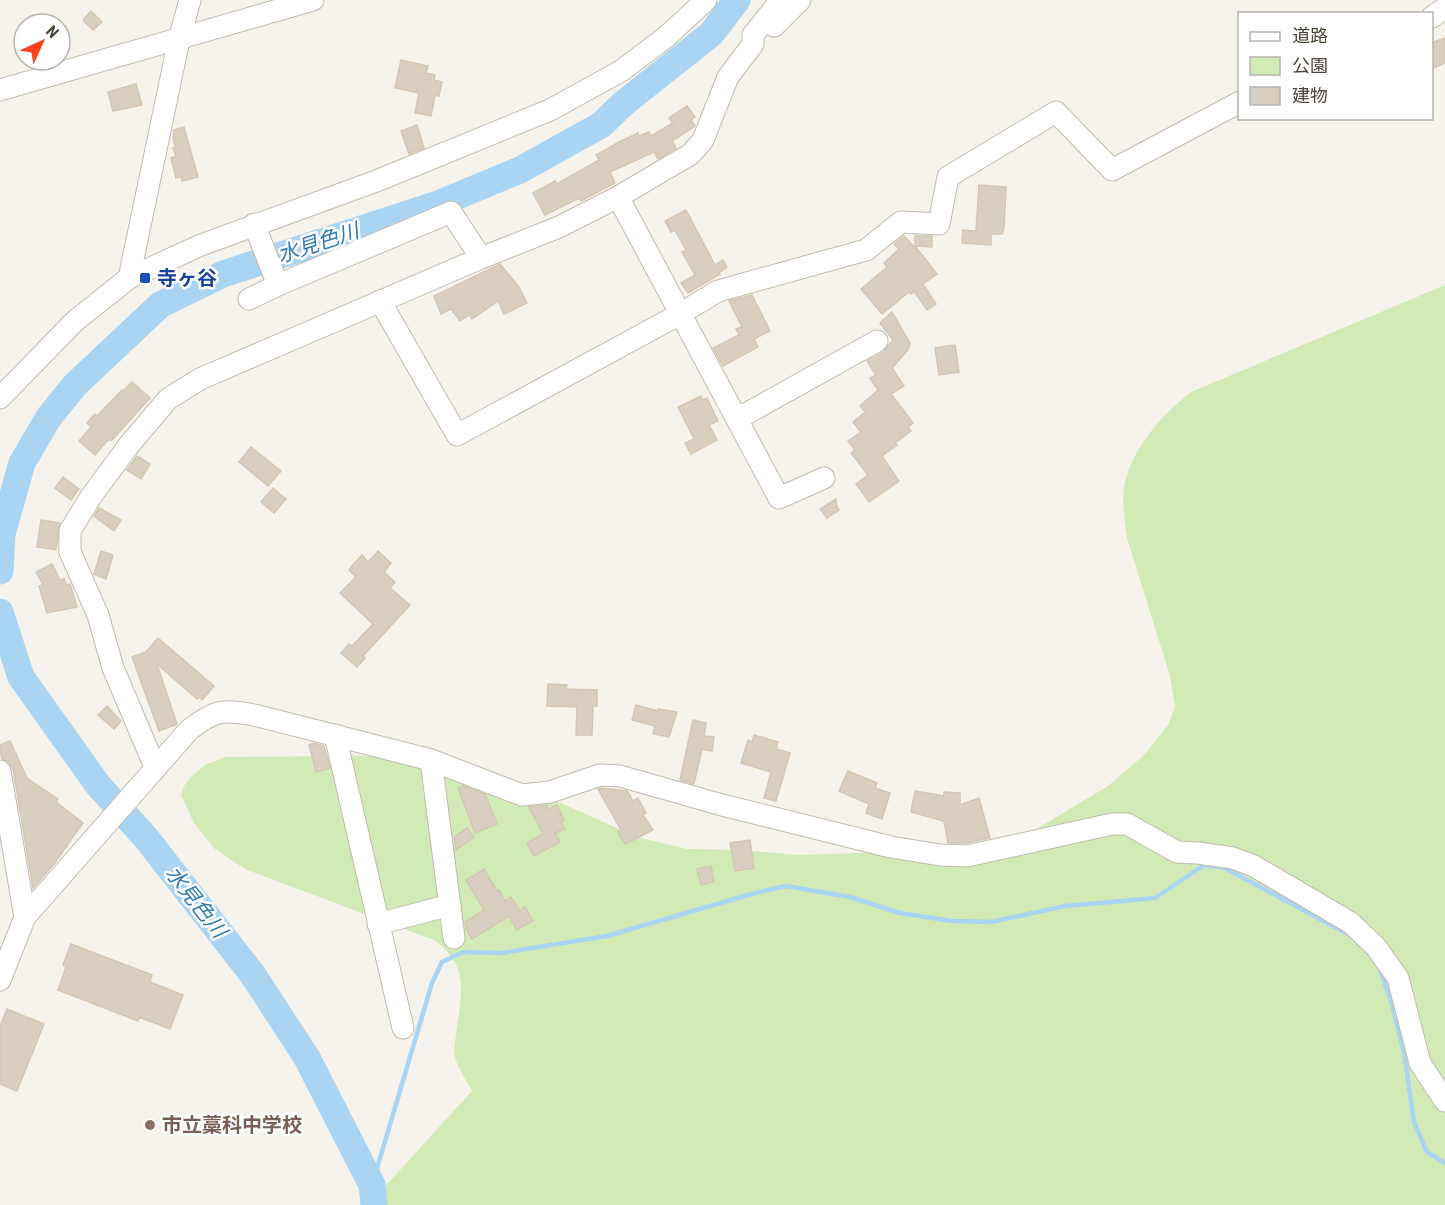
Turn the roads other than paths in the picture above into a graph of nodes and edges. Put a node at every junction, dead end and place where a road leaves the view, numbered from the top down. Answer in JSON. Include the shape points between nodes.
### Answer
{"nodes":[{"id":1,"x":189,"y":0,"type":"edge"},
{"id":2,"x":313,"y":0,"type":"edge"},
{"id":3,"x":706,"y":0,"type":"edge"},
{"id":4,"x":781,"y":0,"type":"edge"},
{"id":5,"x":800,"y":0,"type":"edge"},
{"id":6,"x":179,"y":39,"type":"junction"},
{"id":7,"x":753,"y":44,"type":"junction"},
{"id":8,"x":0,"y":90,"type":"edge"},
{"id":9,"x":1238,"y":103,"type":"edge"},
{"id":10,"x":618,"y":197,"type":"junction"},
{"id":11,"x":256,"y":231,"type":"junction"},
{"id":12,"x":481,"y":258,"type":"junction"},
{"id":13,"x":129,"y":278,"type":"junction"},
{"id":14,"x":278,"y":285,"type":"junction"},
{"id":15,"x":249,"y":299,"type":"dead end"},
{"id":16,"x":380,"y":301,"type":"junction"},
{"id":17,"x":680,"y":314,"type":"junction"},
{"id":18,"x":877,"y":341,"type":"dead end"},
{"id":19,"x":0,"y":398,"type":"edge"},
{"id":20,"x":737,"y":419,"type":"junction"},
{"id":21,"x":824,"y":478,"type":"dead end"},
{"id":22,"x":335,"y":735,"type":"junction"},
{"id":23,"x":431,"y":760,"type":"junction"},
{"id":24,"x":0,"y":771,"type":"edge"},
{"id":25,"x":149,"y":774,"type":"junction"},
{"id":26,"x":450,"y":905,"type":"junction"},
{"id":27,"x":25,"y":917,"type":"junction"},
{"id":28,"x":378,"y":924,"type":"junction"},
{"id":29,"x":454,"y":938,"type":"dead end"},
{"id":30,"x":0,"y":980,"type":"edge"},
{"id":31,"x":403,"y":1028,"type":"dead end"},
{"id":32,"x":1445,"y":1101,"type":"edge"}],
"edges":[{"from":1,"to":6,"type":"street"},
{"from":2,"to":6,"type":"street"},
{"from":3,"to":11,"type":"street","via":[[666,37],[621,70],[550,110]]},
{"from":4,"to":7,"type":"street","via":[[753,35]]},
{"from":5,"to":7,"type":"street"},
{"from":6,"to":8,"type":"street"},
{"from":6,"to":13,"type":"street"},
{"from":7,"to":10,"type":"street","via":[[728,77],[703,140],[690,154]]},
{"from":9,"to":17,"type":"street","via":[[1112,170],[1056,111],[948,177],[939,224],[900,222],[866,250],[718,291]]},
{"from":10,"to":12,"type":"street","via":[[559,227]]},
{"from":10,"to":17,"type":"street"},
{"from":11,"to":13,"type":"street","via":[[201,245]]},
{"from":11,"to":14,"type":"street"},
{"from":12,"to":14,"type":"street","via":[[451,212]]},
{"from":12,"to":16,"type":"street"},
{"from":13,"to":19,"type":"street","via":[[75,321]]},
{"from":14,"to":15,"type":"street"},
{"from":16,"to":17,"type":"street","via":[[457,435]]},
{"from":16,"to":25,"type":"street","via":[[200,379],[168,399],[122,453],[70,531],[70,552],[98,615]]},
{"from":17,"to":20,"type":"street"},
{"from":18,"to":20,"type":"street"},
{"from":20,"to":21,"type":"street","via":[[779,498]]},
{"from":22,"to":23,"type":"street"},
{"from":22,"to":25,"type":"street","via":[[230,710],[209,715],[189,730]]},
{"from":22,"to":28,"type":"street"},
{"from":23,"to":26,"type":"street"},
{"from":23,"to":32,"type":"street","via":[[522,795],[550,792],[600,775],[620,776],[868,842],[940,855],[967,856],[1127,824],[1177,852],[1233,858],[1254,866],[1351,923],[1376,946],[1398,978],[1419,1063]]},
{"from":24,"to":27,"type":"street"},
{"from":25,"to":27,"type":"street"},
{"from":26,"to":28,"type":"street"},
{"from":26,"to":29,"type":"street"},
{"from":27,"to":30,"type":"street"},
{"from":28,"to":31,"type":"street"}]}
